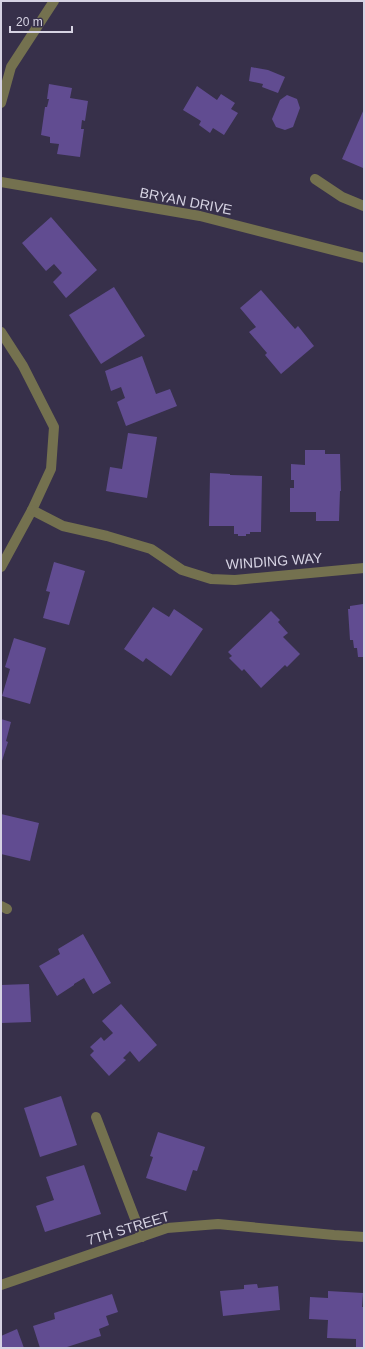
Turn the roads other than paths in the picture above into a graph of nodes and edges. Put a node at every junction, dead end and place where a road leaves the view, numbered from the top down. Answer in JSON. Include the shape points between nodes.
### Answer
{"nodes":[{"id":1,"x":54,"y":1,"type":"edge"},
{"id":2,"x":1,"y":103,"type":"edge"},
{"id":3,"x":315,"y":179,"type":"dead end"},
{"id":4,"x":1,"y":182,"type":"edge"},
{"id":5,"x":364,"y":206,"type":"edge"},
{"id":6,"x":364,"y":258,"type":"edge"},
{"id":7,"x":1,"y":332,"type":"edge"},
{"id":8,"x":32,"y":510,"type":"junction"},
{"id":9,"x":1,"y":567,"type":"edge"},
{"id":10,"x":364,"y":568,"type":"edge"},
{"id":11,"x":96,"y":1117,"type":"dead end"},
{"id":12,"x":142,"y":1237,"type":"junction"},
{"id":13,"x":364,"y":1237,"type":"edge"},
{"id":14,"x":1,"y":1284,"type":"edge"}],
"edges":[{"from":1,"to":2,"type":"street","via":[[11,68]]},
{"from":3,"to":5,"type":"street","via":[[342,197]]},
{"from":4,"to":6,"type":"street","name":"BRYAN DRIVE","via":[[200,216]]},
{"from":7,"to":8,"type":"street","via":[[23,366],[54,427],[51,469]]},
{"from":8,"to":9,"type":"street"},
{"from":8,"to":10,"type":"street","name":"WINDING WAY","via":[[63,526],[151,549],[182,570],[212,579],[235,580]]},
{"from":11,"to":12,"type":"street"},
{"from":12,"to":13,"type":"street","name":"7TH STREET","via":[[167,1228],[218,1224]]},
{"from":12,"to":14,"type":"street","name":"7TH STREET"}]}
